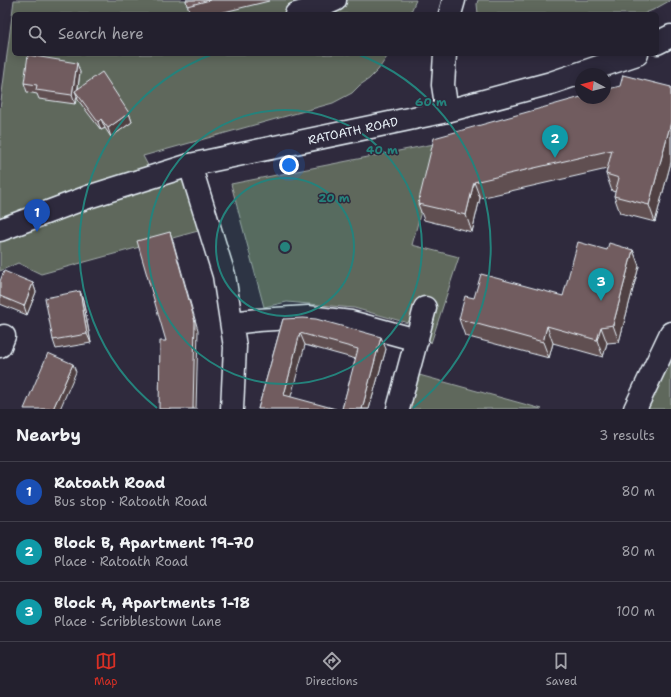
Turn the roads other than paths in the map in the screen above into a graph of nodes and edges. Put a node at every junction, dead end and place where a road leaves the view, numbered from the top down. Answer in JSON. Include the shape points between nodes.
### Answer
{"nodes":[{"id":1,"x":335,"y":0,"type":"edge"},
{"id":2,"x":454,"y":0,"type":"edge"},
{"id":3,"x":303,"y":12,"type":"edge"},
{"id":4,"x":451,"y":12,"type":"edge"},
{"id":5,"x":671,"y":36,"type":"edge"},
{"id":6,"x":659,"y":42,"type":"edge"},
{"id":7,"x":445,"y":56,"type":"edge"},
{"id":8,"x":631,"y":56,"type":"edge"},
{"id":9,"x":447,"y":111,"type":"junction"},
{"id":10,"x":190,"y":165,"type":"junction"},
{"id":11,"x":0,"y":230,"type":"edge"},
{"id":12,"x":425,"y":308,"type":"dead end"},
{"id":13,"x":232,"y":323,"type":"junction"},
{"id":14,"x":671,"y":333,"type":"edge"},
{"id":15,"x":417,"y":340,"type":"junction"},
{"id":16,"x":232,"y":409,"type":"edge"},
{"id":17,"x":398,"y":409,"type":"edge"},
{"id":18,"x":635,"y":409,"type":"edge"}],
"edges":[{"from":1,"to":3,"type":"street"},
{"from":2,"to":4,"type":"street"},
{"from":5,"to":6,"type":"street"},
{"from":7,"to":9,"type":"street","via":[[443,85]]},
{"from":8,"to":9,"type":"street","name":"RATOATH ROAD","via":[[551,83]]},
{"from":9,"to":10,"type":"street","name":"RATOATH ROAD"},
{"from":10,"to":11,"type":"street","name":"RATOATH ROAD","via":[[88,197]]},
{"from":10,"to":13,"type":"street","via":[[224,275]]},
{"from":12,"to":15,"type":"street"},
{"from":13,"to":15,"type":"street","via":[[308,317],[351,322]]},
{"from":13,"to":16,"type":"street","via":[[235,346]]},
{"from":14,"to":18,"type":"street"},
{"from":15,"to":17,"type":"street"}]}
